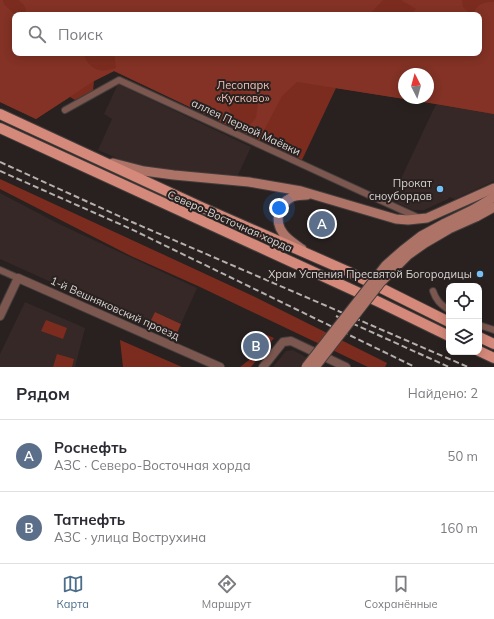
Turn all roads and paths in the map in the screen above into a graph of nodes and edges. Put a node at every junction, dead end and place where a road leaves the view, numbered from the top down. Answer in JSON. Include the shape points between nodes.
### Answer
{"nodes":[{"id":1,"x":65,"y":110,"type":"dead end"},
{"id":2,"x":0,"y":114,"type":"edge"},
{"id":3,"x":0,"y":128,"type":"edge"},
{"id":4,"x":96,"y":158,"type":"junction"},
{"id":5,"x":494,"y":188,"type":"edge"},
{"id":6,"x":315,"y":194,"type":"junction"},
{"id":7,"x":494,"y":197,"type":"edge"},
{"id":8,"x":494,"y":207,"type":"edge"},
{"id":9,"x":494,"y":212,"type":"edge"},
{"id":10,"x":474,"y":214,"type":"junction"},
{"id":11,"x":420,"y":219,"type":"junction"},
{"id":12,"x":306,"y":253,"type":"junction"},
{"id":13,"x":0,"y":270,"type":"edge"},
{"id":14,"x":18,"y":278,"type":"junction"},
{"id":15,"x":433,"y":291,"type":"dead end"},
{"id":16,"x":446,"y":308,"type":"edge"},
{"id":17,"x":0,"y":316,"type":"edge"},
{"id":18,"x":446,"y":320,"type":"edge"},
{"id":19,"x":482,"y":326,"type":"edge"},
{"id":20,"x":494,"y":330,"type":"edge"},
{"id":21,"x":446,"y":335,"type":"edge"},
{"id":22,"x":482,"y":338,"type":"edge"},
{"id":23,"x":494,"y":344,"type":"edge"},
{"id":24,"x":482,"y":352,"type":"edge"},
{"id":25,"x":494,"y":358,"type":"edge"},
{"id":26,"x":220,"y":367,"type":"edge"},
{"id":27,"x":262,"y":367,"type":"edge"},
{"id":28,"x":306,"y":367,"type":"edge"},
{"id":29,"x":315,"y":367,"type":"edge"},
{"id":30,"x":346,"y":367,"type":"edge"}],
"edges":[{"from":1,"to":11,"type":"street","name":"аллея Первой Маёвки","via":[[119,80]]},
{"from":2,"to":4,"type":"main road","name":"Северо-Восточная хорда"},
{"from":3,"to":21,"type":"main road","name":"Северо-Восточная хорда"},
{"from":4,"to":6,"type":"main road","via":[[144,171],[249,182]]},
{"from":4,"to":12,"type":"main road","name":"Северо-Восточная хорда"},
{"from":5,"to":11,"type":"main road"},
{"from":6,"to":11,"type":"main road","via":[[396,219]]},
{"from":6,"to":12,"type":"main road","via":[[288,199],[278,214],[278,224],[282,232]]},
{"from":7,"to":10,"type":"main road"},
{"from":8,"to":10,"type":"main road"},
{"from":9,"to":10,"type":"street"},
{"from":10,"to":28,"type":"main road","bridge":true,"via":[[445,223],[421,236],[386,265]]},
{"from":10,"to":29,"type":"main road","bridge":true,"via":[[408,255],[381,282]]},
{"from":12,"to":18,"type":"main road","name":"Северо-Восточная хорда"},
{"from":13,"to":14,"type":"street","name":"1-й Вешняковский проезд"},
{"from":14,"to":17,"type":"street"},
{"from":14,"to":26,"type":"street","name":"1-й Вешняковский проезд"},
{"from":15,"to":16,"type":"street","via":[[436,299]]},
{"from":19,"to":20,"type":"street"},
{"from":22,"to":23,"type":"main road"},
{"from":24,"to":25,"type":"main road"},
{"from":27,"to":30,"type":"street","via":[[283,342],[291,342]]}]}
